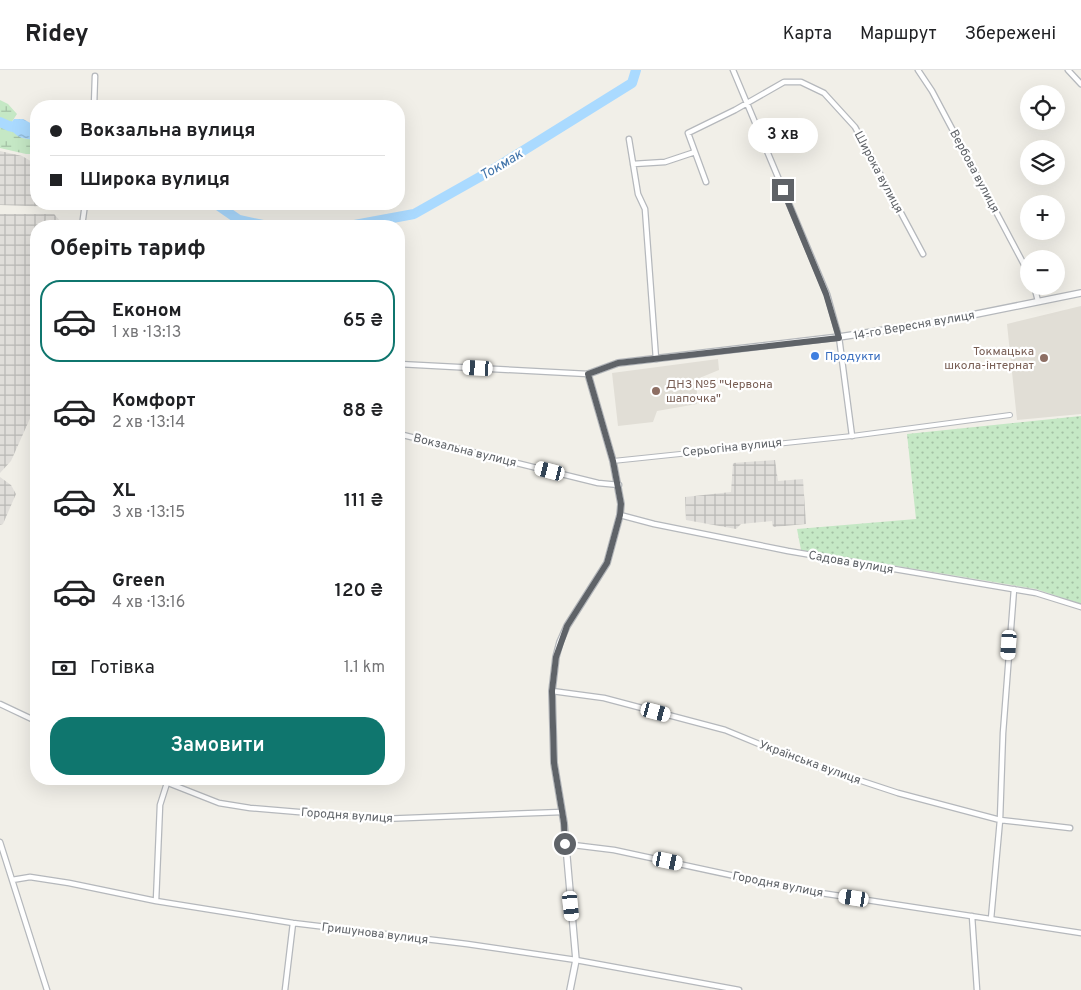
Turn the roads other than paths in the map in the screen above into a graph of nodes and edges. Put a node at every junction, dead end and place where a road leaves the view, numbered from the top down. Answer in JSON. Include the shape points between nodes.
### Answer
{"nodes":[{"id":1,"x":734,"y":70,"type":"edge"},
{"id":2,"x":918,"y":70,"type":"edge"},
{"id":3,"x":1068,"y":70,"type":"edge"},
{"id":4,"x":95,"y":76,"type":"dead end"},
{"id":5,"x":1081,"y":84,"type":"edge"},
{"id":6,"x":94,"y":100,"type":"edge"},
{"id":7,"x":747,"y":104,"type":"junction"},
{"id":8,"x":630,"y":140,"type":"dead end"},
{"id":9,"x":695,"y":152,"type":"junction"},
{"id":10,"x":633,"y":164,"type":"junction"},
{"id":11,"x":706,"y":182,"type":"dead end"},
{"id":12,"x":923,"y":254,"type":"dead end"},
{"id":13,"x":1020,"y":257,"type":"edge"},
{"id":14,"x":1081,"y":293,"type":"edge"},
{"id":15,"x":1036,"y":295,"type":"edge"},
{"id":16,"x":1038,"y":301,"type":"junction"},
{"id":17,"x":839,"y":338,"type":"junction"},
{"id":18,"x":656,"y":359,"type":"junction"},
{"id":19,"x":405,"y":364,"type":"edge"},
{"id":20,"x":588,"y":374,"type":"junction"},
{"id":21,"x":1010,"y":415,"type":"dead end"},
{"id":22,"x":405,"y":435,"type":"edge"},
{"id":23,"x":852,"y":436,"type":"junction"},
{"id":24,"x":613,"y":461,"type":"junction"},
{"id":25,"x":618,"y":485,"type":"junction"},
{"id":26,"x":620,"y":515,"type":"junction"},
{"id":27,"x":1014,"y":590,"type":"junction"},
{"id":28,"x":1081,"y":607,"type":"edge"},
{"id":29,"x":552,"y":691,"type":"junction"},
{"id":30,"x":0,"y":705,"type":"edge"},
{"id":31,"x":30,"y":719,"type":"edge"},
{"id":32,"x":166,"y":785,"type":"edge"},
{"id":33,"x":172,"y":785,"type":"edge"},
{"id":34,"x":562,"y":812,"type":"junction"},
{"id":35,"x":1000,"y":820,"type":"junction"},
{"id":36,"x":1070,"y":828,"type":"dead end"},
{"id":37,"x":0,"y":842,"type":"edge"},
{"id":38,"x":565,"y":844,"type":"junction"},
{"id":39,"x":12,"y":880,"type":"junction"},
{"id":40,"x":156,"y":901,"type":"junction"},
{"id":41,"x":972,"y":916,"type":"junction"},
{"id":42,"x":991,"y":919,"type":"junction"},
{"id":43,"x":293,"y":923,"type":"junction"},
{"id":44,"x":1081,"y":933,"type":"edge"},
{"id":45,"x":576,"y":960,"type":"junction"},
{"id":46,"x":47,"y":990,"type":"edge"},
{"id":47,"x":286,"y":990,"type":"edge"},
{"id":48,"x":570,"y":990,"type":"edge"},
{"id":49,"x":739,"y":990,"type":"edge"},
{"id":50,"x":977,"y":990,"type":"edge"}],
"edges":[{"from":1,"to":7,"type":"street"},
{"from":2,"to":13,"type":"street","name":"Вербова вулиця"},
{"from":3,"to":5,"type":"street"},
{"from":4,"to":6,"type":"street"},
{"from":7,"to":9,"type":"street","name":"Широка вулиця","via":[[688,134]]},
{"from":7,"to":12,"type":"street","name":"Широка вулиця","via":[[784,82],[801,82],[824,93],[855,127]]},
{"from":7,"to":17,"type":"street","via":[[826,294]]},
{"from":8,"to":10,"type":"street"},
{"from":9,"to":10,"type":"street","via":[[665,162]]},
{"from":9,"to":11,"type":"street","name":"Широка вулиця"},
{"from":10,"to":18,"type":"street","via":[[638,194],[645,209]]},
{"from":14,"to":16,"type":"street","name":"14-го Вересня вулиця"},
{"from":15,"to":16,"type":"street"},
{"from":16,"to":17,"type":"street","name":"14-го Вересня вулиця"},
{"from":17,"to":18,"type":"street","name":"14-го Вересня вулиця"},
{"from":17,"to":23,"type":"street"},
{"from":18,"to":20,"type":"street","name":"14-го Вересня вулиця","via":[[618,363]]},
{"from":19,"to":20,"type":"street","name":"14-го Вересня вулиця"},
{"from":20,"to":24,"type":"street"},
{"from":21,"to":23,"type":"street","name":"Серьогіна вулиця"},
{"from":22,"to":25,"type":"street","name":"Вокзальна вулиця","via":[[598,483]]},
{"from":23,"to":24,"type":"street","name":"Серьогіна вулиця"},
{"from":24,"to":25,"type":"street"},
{"from":25,"to":26,"type":"street"},
{"from":26,"to":27,"type":"street","name":"Садова вулиця","via":[[788,551]]},
{"from":26,"to":29,"type":"street","via":[[607,563],[567,626],[556,657]]},
{"from":27,"to":28,"type":"street","name":"Садова вулиця","via":[[1036,592]]},
{"from":27,"to":35,"type":"street"},
{"from":29,"to":34,"type":"street","via":[[554,763]]},
{"from":29,"to":35,"type":"street","name":"Українська вулиця","via":[[604,698],[725,730],[798,760],[898,793]]},
{"from":30,"to":31,"type":"street"},
{"from":32,"to":40,"type":"street","via":[[160,805]]},
{"from":33,"to":34,"type":"street","name":"Городня вулиця","via":[[219,803],[381,819]]},
{"from":34,"to":38,"type":"street"},
{"from":35,"to":36,"type":"street","name":"Українська вулиця"},
{"from":35,"to":42,"type":"street"},
{"from":37,"to":39,"type":"street"},
{"from":38,"to":41,"type":"street","name":"Городня вулиця","via":[[614,850],[795,888]]},
{"from":38,"to":45,"type":"street"},
{"from":39,"to":40,"type":"street","name":"Гришунова вулиця","via":[[30,878],[69,883]]},
{"from":39,"to":46,"type":"street"},
{"from":40,"to":43,"type":"street","name":"Гришунова вулиця"},
{"from":41,"to":42,"type":"street","name":"Городня вулиця"},
{"from":41,"to":50,"type":"street"},
{"from":42,"to":44,"type":"street","name":"Городня вулиця"},
{"from":43,"to":45,"type":"street","name":"Гришунова вулиця"},
{"from":43,"to":47,"type":"street"},
{"from":45,"to":48,"type":"street"},
{"from":45,"to":49,"type":"street","name":"Гришунова вулиця"}]}
